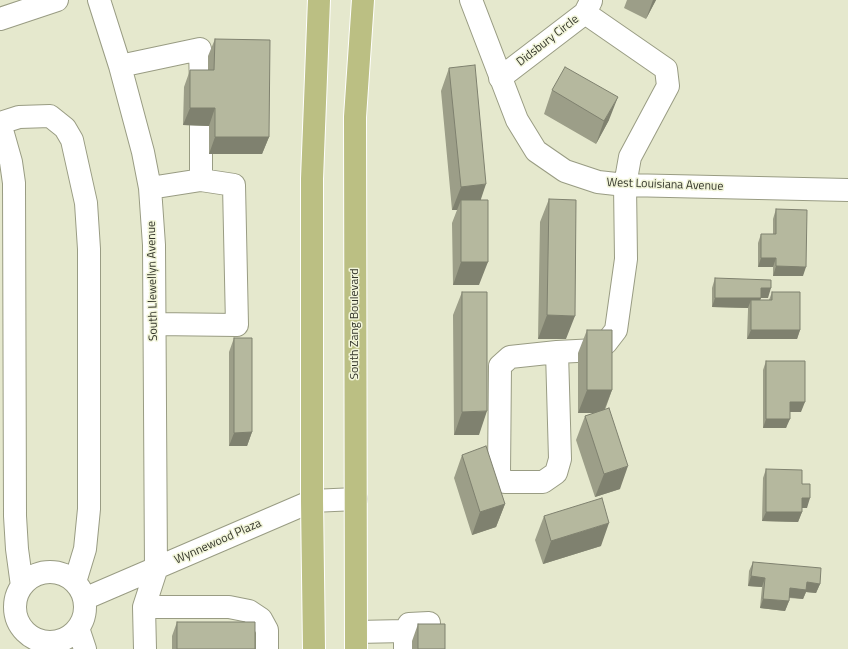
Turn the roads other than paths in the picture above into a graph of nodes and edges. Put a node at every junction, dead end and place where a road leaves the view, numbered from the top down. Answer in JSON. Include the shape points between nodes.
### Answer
{"nodes":[{"id":1,"x":57,"y":0,"type":"edge"},
{"id":2,"x":99,"y":0,"type":"edge"},
{"id":3,"x":318,"y":0,"type":"edge"},
{"id":4,"x":364,"y":0,"type":"edge"},
{"id":5,"x":470,"y":0,"type":"edge"},
{"id":6,"x":588,"y":6,"type":"edge"},
{"id":7,"x":0,"y":19,"type":"edge"},
{"id":8,"x":120,"y":66,"type":"junction"},
{"id":9,"x":500,"y":78,"type":"junction"},
{"id":10,"x":201,"y":88,"type":"edge"},
{"id":11,"x":0,"y":123,"type":"edge"},
{"id":12,"x":201,"y":126,"type":"edge"},
{"id":13,"x":5,"y":162,"type":"edge"},
{"id":14,"x":201,"y":180,"type":"junction"},
{"id":15,"x":625,"y":185,"type":"junction"},
{"id":16,"x":150,"y":188,"type":"junction"},
{"id":17,"x":848,"y":190,"type":"edge"},
{"id":18,"x":154,"y":324,"type":"junction"},
{"id":19,"x":557,"y":352,"type":"junction"},
{"id":20,"x":356,"y":499,"type":"junction"},
{"id":21,"x":312,"y":501,"type":"junction"},
{"id":22,"x":156,"y":570,"type":"junction"},
{"id":23,"x":79,"y":591,"type":"junction"},
{"id":24,"x":13,"y":594,"type":"edge"},
{"id":25,"x":144,"y":607,"type":"junction"},
{"id":26,"x":430,"y":623,"type":"edge"},
{"id":27,"x":78,"y":628,"type":"junction"},
{"id":28,"x":405,"y":640,"type":"edge"},
{"id":29,"x":356,"y":641,"type":"edge"},
{"id":30,"x":30,"y":644,"type":"edge"},
{"id":31,"x":85,"y":649,"type":"edge"},
{"id":32,"x":145,"y":649,"type":"edge"},
{"id":33,"x":267,"y":649,"type":"edge"},
{"id":34,"x":314,"y":649,"type":"edge"}],
"edges":[{"from":1,"to":7,"type":"street"},
{"from":2,"to":8,"type":"street","name":"South Llewellyn Avenue"},
{"from":3,"to":21,"type":"main road","via":[[312,178]]},
{"from":4,"to":20,"type":"main road","name":"South Zang Boulevard","via":[[355,117]]},
{"from":5,"to":9,"type":"street","name":"West Louisiana Avenue"},
{"from":6,"to":9,"type":"street","name":"Didsbury Circle"},
{"from":6,"to":15,"type":"street","via":[[666,69],[668,86],[630,157]]},
{"from":8,"to":10,"type":"street","via":[[200,49]]},
{"from":8,"to":16,"type":"street","name":"South Llewellyn Avenue"},
{"from":9,"to":15,"type":"street","name":"West Louisiana Avenue","via":[[517,120],[536,151],[565,172],[598,182]]},
{"from":11,"to":13,"type":"street"},
{"from":11,"to":23,"type":"street","via":[[19,117],[50,116],[65,128],[72,140],[86,203],[89,249],[89,509]]},
{"from":12,"to":14,"type":"street"},
{"from":13,"to":24,"type":"street","via":[[14,183],[17,549]]},
{"from":14,"to":16,"type":"street"},
{"from":14,"to":18,"type":"street","via":[[234,185],[238,325]]},
{"from":15,"to":17,"type":"street","name":"West Louisiana Avenue"},
{"from":15,"to":19,"type":"street","via":[[626,259],[616,330],[606,343],[596,350]]},
{"from":16,"to":18,"type":"street","name":"South Llewellyn Avenue","via":[[154,245]]},
{"from":18,"to":22,"type":"street","name":"South Llewellyn Avenue"},
{"from":19,"to":19,"type":"street","via":[[510,357],[500,366],[499,474],[505,482],[543,482],[556,473],[560,459]]},
{"from":20,"to":21,"type":"street","name":"Wynnewood Plaza"},
{"from":20,"to":29,"type":"main road","name":"South Zang Boulevard"},
{"from":21,"to":22,"type":"street","name":"Wynnewood Plaza"},
{"from":21,"to":34,"type":"main road"},
{"from":22,"to":23,"type":"street","name":"Wynnewood Plaza"},
{"from":22,"to":25,"type":"street","name":"South Llewellyn Avenue"},
{"from":23,"to":24,"type":"street","via":[[67,576],[47,572],[29,579]]},
{"from":23,"to":27,"type":"street","via":[[85,609]]},
{"from":24,"to":30,"type":"street","via":[[17,619]]},
{"from":25,"to":32,"type":"street","name":"South Llewellyn Avenue"},
{"from":25,"to":33,"type":"street","via":[[229,607],[249,611],[261,619],[267,630]]},
{"from":26,"to":28,"type":"street","via":[[409,624]]},
{"from":27,"to":30,"type":"street","via":[[62,640]]},
{"from":27,"to":31,"type":"street"},
{"from":28,"to":29,"type":"street"}]}
